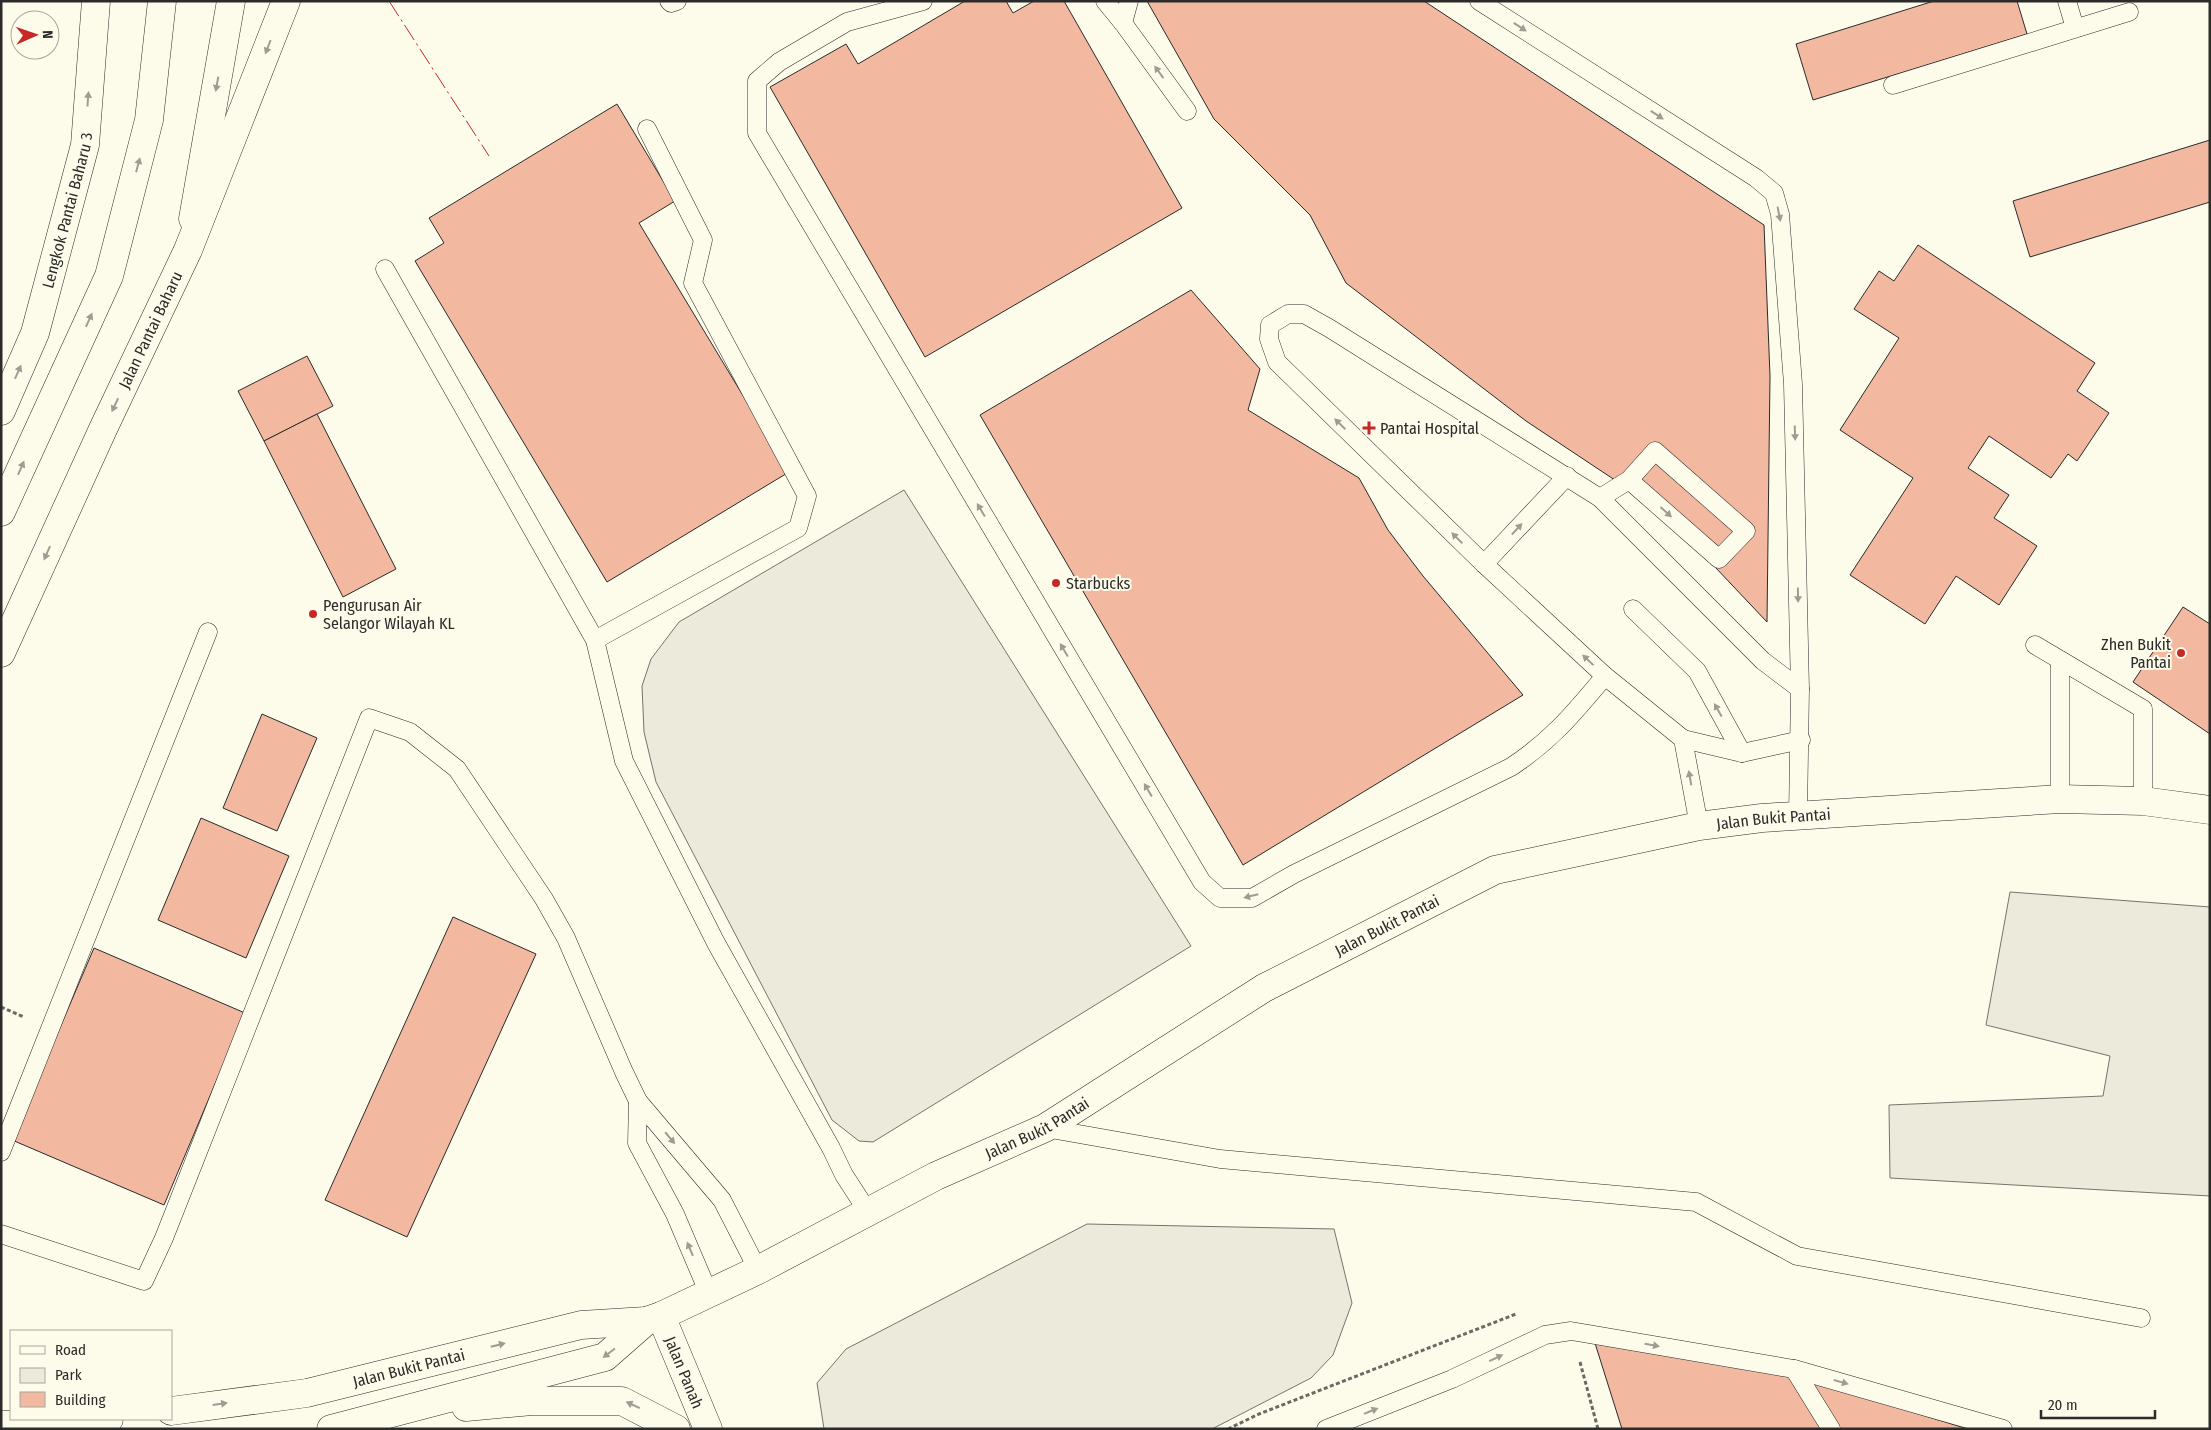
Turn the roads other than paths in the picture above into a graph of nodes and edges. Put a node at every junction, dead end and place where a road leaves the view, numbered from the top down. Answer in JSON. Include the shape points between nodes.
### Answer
{"nodes":[{"id":1,"x":96,"y":1,"type":"edge"},
{"id":2,"x":162,"y":1,"type":"edge"},
{"id":3,"x":231,"y":1,"type":"edge"},
{"id":4,"x":286,"y":1,"type":"edge"},
{"id":5,"x":669,"y":1,"type":"edge"},
{"id":6,"x":677,"y":1,"type":"edge"},
{"id":7,"x":923,"y":1,"type":"edge"},
{"id":8,"x":1105,"y":1,"type":"edge"},
{"id":9,"x":1128,"y":1,"type":"edge"},
{"id":10,"x":1479,"y":1,"type":"edge"},
{"id":11,"x":2067,"y":1,"type":"edge"},
{"id":12,"x":2129,"y":12,"type":"dead end"},
{"id":13,"x":1123,"y":23,"type":"junction"},
{"id":14,"x":2075,"y":28,"type":"junction"},
{"id":15,"x":1892,"y":85,"type":"dead end"},
{"id":16,"x":1188,"y":111,"type":"dead end"},
{"id":17,"x":647,"y":129,"type":"dead end"},
{"id":18,"x":188,"y":250,"type":"junction"},
{"id":19,"x":385,"y":269,"type":"dead end"},
{"id":20,"x":1,"y":411,"type":"edge"},
{"id":21,"x":1567,"y":476,"type":"junction"},
{"id":22,"x":1629,"y":480,"type":"junction"},
{"id":23,"x":1600,"y":498,"type":"junction"},
{"id":24,"x":1,"y":512,"type":"edge"},
{"id":25,"x":1484,"y":564,"type":"junction"},
{"id":26,"x":1633,"y":609,"type":"dead end"},
{"id":27,"x":208,"y":632,"type":"dead end"},
{"id":28,"x":595,"y":640,"type":"junction"},
{"id":29,"x":2035,"y":645,"type":"dead end"},
{"id":30,"x":1,"y":653,"type":"edge"},
{"id":31,"x":2060,"y":660,"type":"junction"},
{"id":32,"x":1605,"y":676,"type":"junction"},
{"id":33,"x":1800,"y":689,"type":"junction"},
{"id":34,"x":1683,"y":739,"type":"junction"},
{"id":35,"x":1801,"y":740,"type":"junction"},
{"id":36,"x":1742,"y":753,"type":"junction"},
{"id":37,"x":2060,"y":799,"type":"junction"},
{"id":38,"x":2143,"y":801,"type":"junction"},
{"id":39,"x":2210,"y":810,"type":"edge"},
{"id":40,"x":1798,"y":816,"type":"junction"},
{"id":41,"x":1699,"y":826,"type":"junction"},
{"id":42,"x":638,"y":1101,"type":"junction"},
{"id":43,"x":1045,"y":1128,"type":"junction"},
{"id":44,"x":1,"y":1152,"type":"edge"},
{"id":45,"x":868,"y":1212,"type":"junction"},
{"id":46,"x":1,"y":1234,"type":"edge"},
{"id":47,"x":758,"y":1270,"type":"junction"},
{"id":48,"x":709,"y":1294,"type":"junction"},
{"id":49,"x":2141,"y":1318,"type":"dead end"},
{"id":50,"x":654,"y":1319,"type":"junction"},
{"id":51,"x":1794,"y":1369,"type":"junction"},
{"id":52,"x":172,"y":1410,"type":"edge"},
{"id":53,"x":388,"y":1414,"type":"junction"},
{"id":54,"x":102,"y":1420,"type":"edge"},
{"id":55,"x":1,"y":1425,"type":"edge"},
{"id":56,"x":331,"y":1429,"type":"edge"},
{"id":57,"x":676,"y":1429,"type":"edge"},
{"id":58,"x":708,"y":1429,"type":"edge"},
{"id":59,"x":1326,"y":1429,"type":"edge"},
{"id":60,"x":1831,"y":1429,"type":"edge"},
{"id":61,"x":2003,"y":1429,"type":"edge"}],
"edges":[{"from":20,"to":1,"type":"street","name":"Lengkok Pantai Baharu 3","one_way":true,"via":[[35,333],[84,144]]},
{"from":24,"to":2,"type":"street","one_way":true,"via":[[109,276],[149,120]]},
{"from":3,"to":18,"type":"street","one_way":true},
{"from":4,"to":18,"type":"street","name":"Jalan Pantai Baharu","one_way":true},
{"from":5,"to":6,"type":"lane"},
{"from":32,"to":7,"type":"lane","one_way":true,"via":[[1561,728],[1517,763],[1252,898],[1220,898],[1202,882],[757,132],[757,81],[779,62],[847,22]]},
{"from":8,"to":13,"type":"lane"},
{"from":9,"to":13,"type":"lane"},
{"from":10,"to":33,"type":"lane","one_way":true,"via":[[1756,178],[1774,193],[1780,214],[1793,384]]},
{"from":11,"to":14,"type":"lane"},
{"from":12,"to":14,"type":"lane"},
{"from":16,"to":13,"type":"lane","one_way":true},
{"from":14,"to":15,"type":"lane"},
{"from":17,"to":28,"type":"lane","via":[[703,240],[692,283],[807,496],[798,528]]},
{"from":18,"to":30,"type":"street","name":"Jalan Pantai Baharu","one_way":true},
{"from":19,"to":28,"type":"lane"},
{"from":21,"to":23,"type":"lane"},
{"from":25,"to":21,"type":"lane","one_way":true},
{"from":25,"to":21,"type":"lane","one_way":true,"via":[[1277,362],[1269,339],[1270,325],[1288,314],[1304,314]]},
{"from":22,"to":22,"type":"lane","one_way":true,"via":[[1719,559],[1746,531],[1655,451]]},
{"from":22,"to":23,"type":"lane"},
{"from":23,"to":33,"type":"lane","via":[[1763,660]]},
{"from":32,"to":25,"type":"lane","one_way":true},
{"from":36,"to":26,"type":"lane","one_way":true,"via":[[1697,671]]},
{"from":27,"to":44,"type":"lane"},
{"from":28,"to":45,"type":"lane","via":[[624,761],[716,943],[844,1175]]},
{"from":29,"to":31,"type":"lane"},
{"from":31,"to":37,"type":"lane"},
{"from":31,"to":38,"type":"lane","via":[[2143,709]]},
{"from":32,"to":34,"type":"lane"},
{"from":33,"to":35,"type":"lane"},
{"from":34,"to":36,"type":"lane"},
{"from":41,"to":34,"type":"lane","one_way":true},
{"from":35,"to":36,"type":"lane"},
{"from":35,"to":40,"type":"lane"},
{"from":37,"to":38,"type":"street","name":"Jalan Bukit Pantai"},
{"from":37,"to":40,"type":"street","name":"Jalan Bukit Pantai"},
{"from":38,"to":39,"type":"street","name":"Jalan Bukit Pantai"},
{"from":40,"to":41,"type":"street","name":"Jalan Bukit Pantai"},
{"from":41,"to":43,"type":"street","name":"Jalan Bukit Pantai","via":[[1495,870],[1264,988]]},
{"from":42,"to":46,"type":"lane","via":[[566,938],[544,899],[457,769],[410,732],[369,718],[164,1238],[144,1281]]},
{"from":42,"to":47,"type":"lane","one_way":true,"via":[[722,1200]]},
{"from":48,"to":42,"type":"lane","one_way":true,"via":[[675,1214],[637,1142]]},
{"from":43,"to":45,"type":"street","name":"Jalan Bukit Pantai","via":[[936,1176]]},
{"from":43,"to":49,"type":"lane","via":[[1220,1159],[1696,1202],[1796,1256]]},
{"from":45,"to":47,"type":"street","name":"Jalan Bukit Pantai"},
{"from":47,"to":48,"type":"street","name":"Jalan Bukit Pantai"},
{"from":48,"to":50,"type":"street","name":"Jalan Bukit Pantai"},
{"from":52,"to":50,"type":"street","name":"Jalan Bukit Pantai","one_way":true,"via":[[307,1392],[581,1325]]},
{"from":50,"to":53,"type":"street","name":"Jalan Bukit Pantai","one_way":true,"via":[[605,1357]]},
{"from":50,"to":58,"type":"street","name":"Jalan Panah"},
{"from":59,"to":51,"type":"lane","one_way":true,"via":[[1452,1378],[1545,1335],[1571,1331]]},
{"from":51,"to":60,"type":"lane"},
{"from":51,"to":61,"type":"lane","one_way":true},
{"from":53,"to":56,"type":"street","name":"Jalan Bukit Pantai"},
{"from":57,"to":53,"type":"street","one_way":true,"via":[[622,1400],[532,1401]]},
{"from":54,"to":55,"type":"street"}]}
